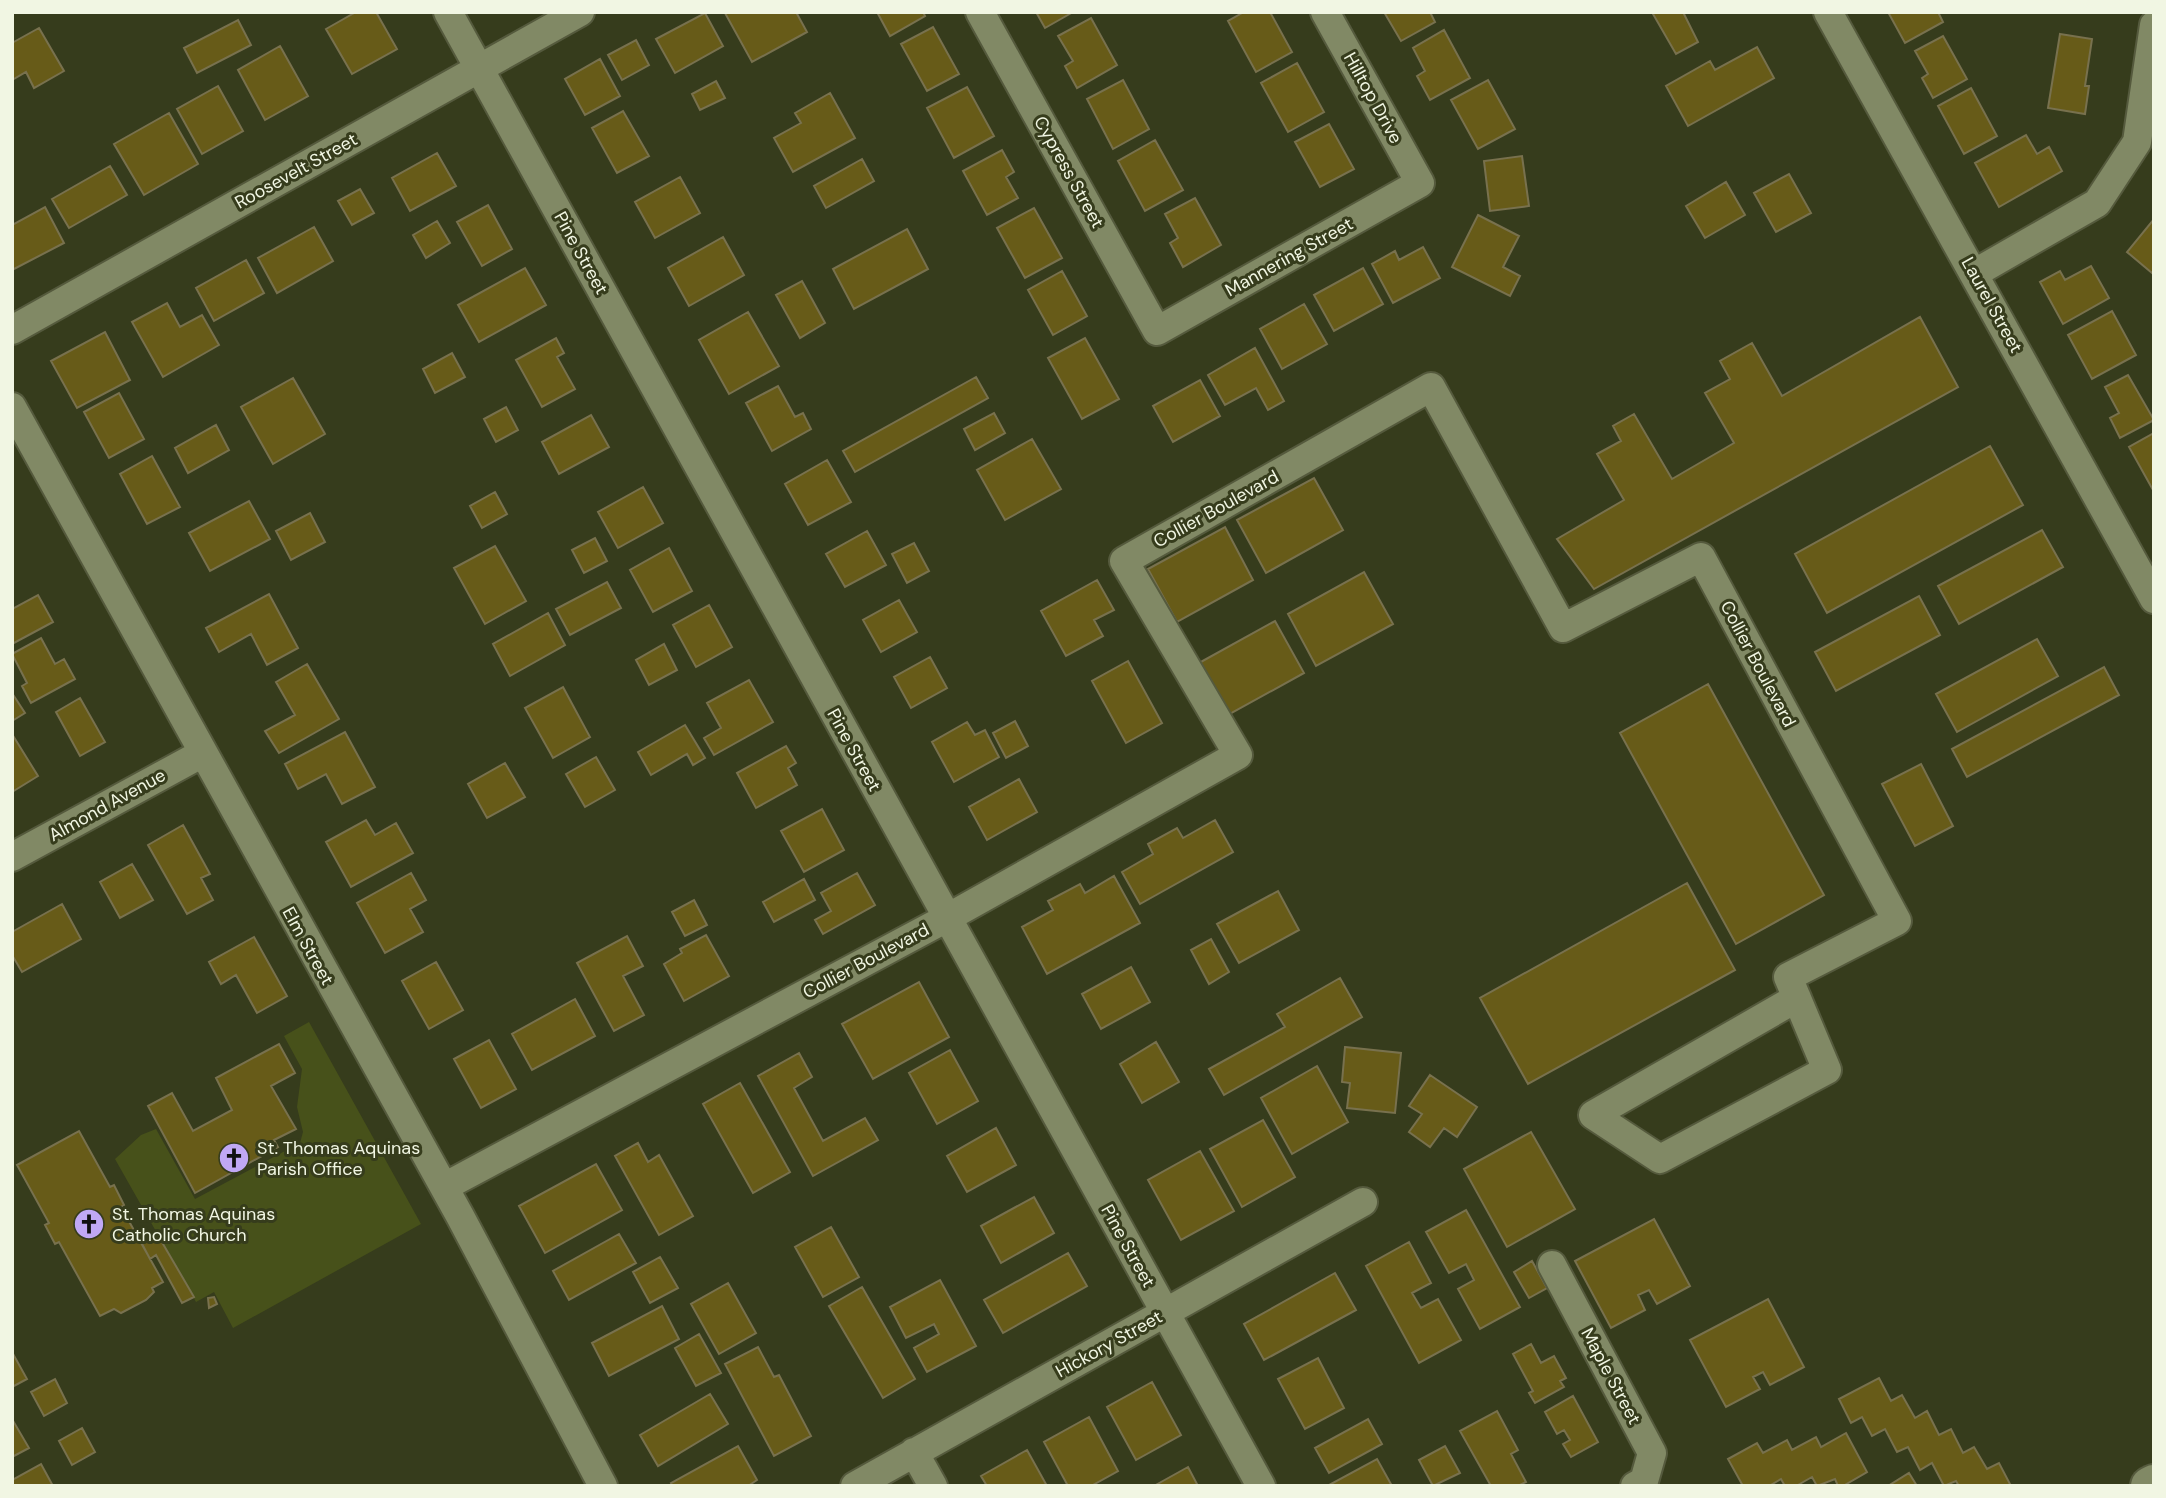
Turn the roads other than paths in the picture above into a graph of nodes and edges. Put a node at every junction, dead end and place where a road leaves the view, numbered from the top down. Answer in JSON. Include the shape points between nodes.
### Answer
{"nodes":[{"id":1,"x":448,"y":12,"type":"edge"},
{"id":2,"x":580,"y":12,"type":"edge"},
{"id":3,"x":980,"y":12,"type":"edge"},
{"id":4,"x":1325,"y":12,"type":"edge"},
{"id":5,"x":1828,"y":12,"type":"edge"},
{"id":6,"x":2154,"y":24,"type":"edge"},
{"id":7,"x":479,"y":68,"type":"junction"},
{"id":8,"x":1420,"y":183,"type":"joint"},
{"id":9,"x":1975,"y":273,"type":"junction"},
{"id":10,"x":12,"y":330,"type":"edge"},
{"id":11,"x":1157,"y":331,"type":"joint"},
{"id":12,"x":12,"y":407,"type":"edge"},
{"id":13,"x":2154,"y":600,"type":"edge"},
{"id":14,"x":203,"y":753,"type":"junction"},
{"id":15,"x":12,"y":857,"type":"edge"},
{"id":16,"x":947,"y":918,"type":"junction"},
{"id":17,"x":1797,"y":998,"type":"junction"},
{"id":18,"x":444,"y":1187,"type":"junction"},
{"id":19,"x":1363,"y":1202,"type":"dead end"},
{"id":20,"x":1552,"y":1265,"type":"dead end"},
{"id":21,"x":1165,"y":1312,"type":"junction"},
{"id":22,"x":914,"y":1452,"type":"junction"},
{"id":23,"x":603,"y":1486,"type":"edge"},
{"id":24,"x":855,"y":1486,"type":"edge"},
{"id":25,"x":933,"y":1486,"type":"edge"},
{"id":26,"x":1261,"y":1486,"type":"edge"},
{"id":27,"x":1635,"y":1486,"type":"edge"}],
"edges":[{"from":1,"to":7,"type":"street","name":"Pine Street"},
{"from":2,"to":7,"type":"street","name":"Roosevelt Street"},
{"from":3,"to":11,"type":"street","name":"Cypress Street"},
{"from":4,"to":8,"type":"street","name":"Hilltop Drive"},
{"from":5,"to":9,"type":"street","name":"Laurel Street"},
{"from":6,"to":9,"type":"street","via":[[2137,142],[2097,203]]},
{"from":7,"to":10,"type":"street","name":"Roosevelt Street"},
{"from":7,"to":16,"type":"street","name":"Pine Street"},
{"from":8,"to":11,"type":"street","name":"Mannering Street"},
{"from":9,"to":13,"type":"street","name":"Laurel Street"},
{"from":12,"to":14,"type":"street","name":"Elm Street"},
{"from":14,"to":15,"type":"street","name":"Almond Avenue"},
{"from":14,"to":18,"type":"street","name":"Elm Street"},
{"from":16,"to":17,"type":"street","name":"Collier Boulevard","via":[[1238,755],[1124,561],[1431,387],[1563,628],[1700,557],[1897,921],[1788,976]]},
{"from":16,"to":18,"type":"street","name":"Collier Boulevard"},
{"from":16,"to":21,"type":"street","name":"Pine Street"},
{"from":17,"to":17,"type":"street","name":"Collier Boulevard","via":[[1827,1070],[1660,1159],[1592,1115]]},
{"from":18,"to":23,"type":"street","name":"Elm Street"},
{"from":19,"to":21,"type":"street","name":"Hickory Street"},
{"from":20,"to":27,"type":"street","name":"Maple Street","via":[[1652,1453],[1644,1481]]},
{"from":21,"to":22,"type":"street","name":"Hickory Street"},
{"from":21,"to":26,"type":"street","name":"Pine Street"},
{"from":22,"to":24,"type":"street","name":"Hickory Street"},
{"from":22,"to":25,"type":"street"}]}
